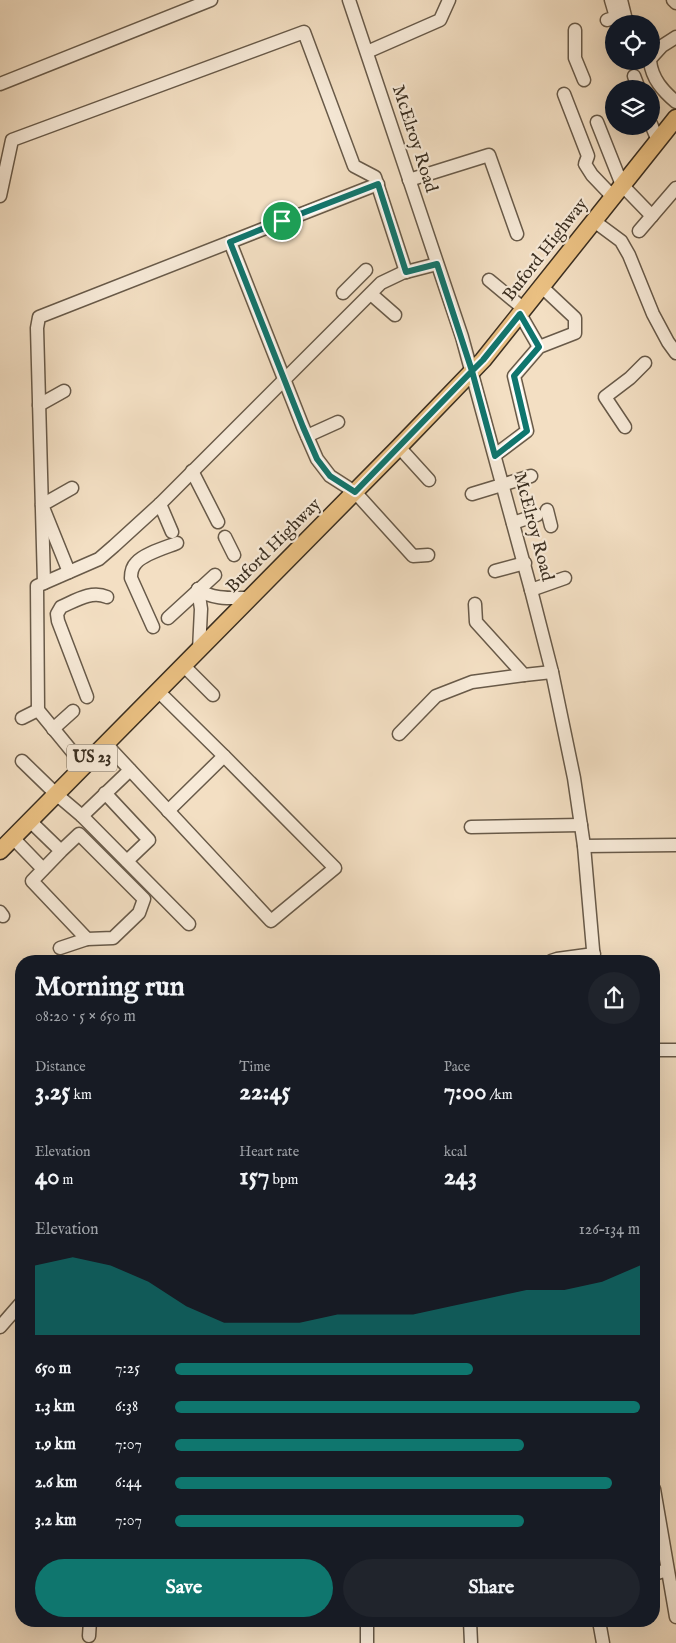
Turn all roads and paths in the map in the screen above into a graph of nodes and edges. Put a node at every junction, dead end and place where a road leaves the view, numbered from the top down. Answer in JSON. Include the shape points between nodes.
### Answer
{"nodes":[{"id":1,"x":210,"y":0,"type":"edge"},
{"id":2,"x":350,"y":0,"type":"edge"},
{"id":3,"x":449,"y":0,"type":"edge"},
{"id":4,"x":611,"y":0,"type":"edge"},
{"id":5,"x":621,"y":0,"type":"edge"},
{"id":6,"x":673,"y":0,"type":"edge"},
{"id":7,"x":676,"y":3,"type":"edge"},
{"id":8,"x":616,"y":15,"type":"edge"},
{"id":9,"x":618,"y":15,"type":"edge"},
{"id":10,"x":575,"y":30,"type":"dead end"},
{"id":11,"x":676,"y":37,"type":"edge"},
{"id":12,"x":660,"y":49,"type":"edge"},
{"id":13,"x":367,"y":52,"type":"junction"},
{"id":14,"x":651,"y":70,"type":"edge"},
{"id":15,"x":634,"y":76,"type":"dead end"},
{"id":16,"x":584,"y":80,"type":"dead end"},
{"id":17,"x":636,"y":80,"type":"edge"},
{"id":18,"x":0,"y":84,"type":"edge"},
{"id":19,"x":564,"y":94,"type":"dead end"},
{"id":20,"x":676,"y":102,"type":"edge"},
{"id":21,"x":676,"y":118,"type":"edge"},
{"id":22,"x":597,"y":122,"type":"dead end"},
{"id":23,"x":656,"y":135,"type":"edge"},
{"id":24,"x":658,"y":141,"type":"junction"},
{"id":25,"x":409,"y":180,"type":"junction"},
{"id":26,"x":378,"y":184,"type":"junction"},
{"id":27,"x":676,"y":188,"type":"edge"},
{"id":28,"x":618,"y":191,"type":"junction"},
{"id":29,"x":0,"y":196,"type":"edge"},
{"id":30,"x":652,"y":216,"type":"junction"},
{"id":31,"x":594,"y":221,"type":"junction"},
{"id":32,"x":639,"y":231,"type":"dead end"},
{"id":33,"x":517,"y":234,"type":"dead end"},
{"id":34,"x":230,"y":242,"type":"junction"},
{"id":35,"x":437,"y":264,"type":"junction"},
{"id":36,"x":366,"y":270,"type":"dead end"},
{"id":37,"x":406,"y":272,"type":"junction"},
{"id":38,"x":488,"y":280,"type":"dead end"},
{"id":39,"x":542,"y":287,"type":"junction"},
{"id":40,"x":343,"y":293,"type":"dead end"},
{"id":41,"x":371,"y":294,"type":"junction"},
{"id":42,"x":522,"y":311,"type":"junction"},
{"id":43,"x":394,"y":315,"type":"dead end"},
{"id":44,"x":539,"y":347,"type":"junction"},
{"id":45,"x":676,"y":353,"type":"edge"},
{"id":46,"x":645,"y":363,"type":"dead end"},
{"id":47,"x":472,"y":371,"type":"junction"},
{"id":48,"x":284,"y":379,"type":"junction"},
{"id":49,"x":64,"y":391,"type":"dead end"},
{"id":50,"x":39,"y":405,"type":"junction"},
{"id":51,"x":338,"y":422,"type":"dead end"},
{"id":52,"x":625,"y":427,"type":"dead end"},
{"id":53,"x":307,"y":436,"type":"junction"},
{"id":54,"x":400,"y":447,"type":"junction"},
{"id":55,"x":495,"y":456,"type":"junction"},
{"id":56,"x":192,"y":471,"type":"junction"},
{"id":57,"x":531,"y":476,"type":"dead end"},
{"id":58,"x":429,"y":480,"type":"dead end"},
{"id":59,"x":503,"y":485,"type":"junction"},
{"id":60,"x":72,"y":488,"type":"dead end"},
{"id":61,"x":355,"y":492,"type":"junction"},
{"id":62,"x":472,"y":494,"type":"dead end"},
{"id":63,"x":160,"y":504,"type":"junction"},
{"id":64,"x":42,"y":505,"type":"junction"},
{"id":65,"x":218,"y":522,"type":"dead end"},
{"id":66,"x":513,"y":523,"type":"junction"},
{"id":67,"x":551,"y":526,"type":"dead end"},
{"id":68,"x":225,"y":537,"type":"dead end"},
{"id":69,"x":234,"y":555,"type":"dead end"},
{"id":70,"x":428,"y":555,"type":"dead end"},
{"id":71,"x":525,"y":563,"type":"junction"},
{"id":72,"x":495,"y":571,"type":"dead end"},
{"id":73,"x":69,"y":572,"type":"junction"},
{"id":74,"x":215,"y":575,"type":"dead end"},
{"id":75,"x":564,"y":578,"type":"dead end"},
{"id":76,"x":44,"y":582,"type":"junction"},
{"id":77,"x":198,"y":589,"type":"junction"},
{"id":78,"x":531,"y":590,"type":"junction"},
{"id":79,"x":107,"y":597,"type":"dead end"},
{"id":80,"x":250,"y":598,"type":"junction"},
{"id":81,"x":475,"y":604,"type":"dead end"},
{"id":82,"x":168,"y":618,"type":"dead end"},
{"id":83,"x":153,"y":627,"type":"dead end"},
{"id":84,"x":199,"y":650,"type":"junction"},
{"id":85,"x":184,"y":666,"type":"junction"},
{"id":86,"x":552,"y":672,"type":"junction"},
{"id":87,"x":524,"y":675,"type":"junction"},
{"id":88,"x":158,"y":691,"type":"junction"},
{"id":89,"x":213,"y":695,"type":"dead end"},
{"id":90,"x":87,"y":697,"type":"dead end"},
{"id":91,"x":38,"y":710,"type":"junction"},
{"id":92,"x":73,"y":711,"type":"dead end"},
{"id":93,"x":22,"y":718,"type":"dead end"},
{"id":94,"x":54,"y":729,"type":"junction"},
{"id":95,"x":399,"y":734,"type":"dead end"},
{"id":96,"x":106,"y":744,"type":"junction"},
{"id":97,"x":224,"y":756,"type":"junction"},
{"id":98,"x":22,"y":761,"type":"dead end"},
{"id":99,"x":84,"y":766,"type":"junction"},
{"id":100,"x":130,"y":770,"type":"junction"},
{"id":101,"x":105,"y":793,"type":"junction"},
{"id":102,"x":56,"y":794,"type":"junction"},
{"id":103,"x":168,"y":811,"type":"junction"},
{"id":104,"x":82,"y":816,"type":"junction"},
{"id":105,"x":30,"y":820,"type":"junction"},
{"id":106,"x":581,"y":825,"type":"junction"},
{"id":107,"x":471,"y":827,"type":"dead end"},
{"id":108,"x":13,"y":838,"type":"junction"},
{"id":109,"x":676,"y":845,"type":"edge"},
{"id":110,"x":584,"y":846,"type":"junction"},
{"id":111,"x":0,"y":851,"type":"edge"},
{"id":112,"x":61,"y":851,"type":"junction"},
{"id":113,"x":127,"y":861,"type":"junction"},
{"id":114,"x":43,"y":869,"type":"junction"},
{"id":115,"x":189,"y":924,"type":"dead end"},
{"id":116,"x":87,"y":939,"type":"junction"},
{"id":117,"x":60,"y":948,"type":"dead end"},
{"id":118,"x":594,"y":955,"type":"edge"},
{"id":119,"x":660,"y":1050,"type":"edge"},
{"id":120,"x":676,"y":1050,"type":"edge"},
{"id":121,"x":15,"y":1309,"type":"edge"},
{"id":122,"x":1,"y":1322,"type":"edge"},
{"id":123,"x":660,"y":1527,"type":"edge"},
{"id":124,"x":667,"y":1570,"type":"junction"},
{"id":125,"x":660,"y":1572,"type":"edge"},
{"id":126,"x":676,"y":1617,"type":"edge"},
{"id":127,"x":90,"y":1627,"type":"edge"},
{"id":128,"x":367,"y":1627,"type":"edge"},
{"id":129,"x":470,"y":1627,"type":"edge"},
{"id":130,"x":600,"y":1627,"type":"edge"},
{"id":131,"x":89,"y":1636,"type":"dead end"},
{"id":132,"x":367,"y":1643,"type":"edge"},
{"id":133,"x":471,"y":1643,"type":"edge"},
{"id":134,"x":603,"y":1643,"type":"edge"}],
"edges":[{"from":1,"to":18,"type":"street"},
{"from":2,"to":13,"type":"street","name":"McElroy Road"},
{"from":3,"to":13,"type":"street","via":[[440,20]]},
{"from":4,"to":8,"type":"street"},
{"from":5,"to":9,"type":"street"},
{"from":6,"to":7,"type":"street"},
{"from":10,"to":16,"type":"street","via":[[575,58]]},
{"from":11,"to":12,"type":"street"},
{"from":13,"to":25,"type":"street","name":"McElroy Road"},
{"from":14,"to":20,"type":"street","via":[[662,91]]},
{"from":15,"to":17,"type":"street"},
{"from":19,"to":28,"type":"street","via":[[588,156],[585,164],[592,175]]},
{"from":21,"to":24,"type":"main road","name":"Buford Highway","number":"US 23"},
{"from":22,"to":28,"type":"street"},
{"from":23,"to":24,"type":"street"},
{"from":24,"to":28,"type":"main road","name":"Buford Highway","number":"US 23"},
{"from":25,"to":33,"type":"street","via":[[489,154]]},
{"from":25,"to":35,"type":"street","name":"McElroy Road"},
{"from":26,"to":29,"type":"street","via":[[376,176],[354,166],[304,32],[12,140]]},
{"from":26,"to":34,"type":"street"},
{"from":26,"to":37,"type":"street"},
{"from":27,"to":30,"type":"street"},
{"from":28,"to":30,"type":"street"},
{"from":28,"to":31,"type":"main road","name":"Buford Highway","number":"US 23"},
{"from":30,"to":32,"type":"street"},
{"from":31,"to":39,"type":"main road","name":"Buford Highway","number":"US 23"},
{"from":31,"to":45,"type":"street","via":[[621,241],[653,314]]},
{"from":34,"to":48,"type":"street"},
{"from":34,"to":50,"type":"street","via":[[39,317]]},
{"from":35,"to":37,"type":"street"},
{"from":35,"to":47,"type":"street","name":"McElroy Road"},
{"from":36,"to":40,"type":"street"},
{"from":37,"to":41,"type":"street","via":[[381,283]]},
{"from":38,"to":42,"type":"street"},
{"from":39,"to":42,"type":"main road","name":"Buford Highway","number":"US 23"},
{"from":39,"to":44,"type":"street","via":[[575,318],[575,333]]},
{"from":41,"to":43,"type":"street"},
{"from":41,"to":48,"type":"street"},
{"from":42,"to":44,"type":"street"},
{"from":42,"to":47,"type":"main road","name":"Buford Highway","number":"US 23"},
{"from":44,"to":55,"type":"street","via":[[514,376],[527,431]]},
{"from":46,"to":52,"type":"street","via":[[605,396]]},
{"from":47,"to":54,"type":"main road","name":"Buford Highway","number":"US 23"},
{"from":47,"to":55,"type":"street","name":"McElroy Road"},
{"from":48,"to":53,"type":"street"},
{"from":48,"to":56,"type":"street"},
{"from":49,"to":50,"type":"street"},
{"from":50,"to":64,"type":"street"},
{"from":51,"to":53,"type":"street"},
{"from":53,"to":61,"type":"street","via":[[317,459],[330,476]]},
{"from":54,"to":58,"type":"street"},
{"from":54,"to":61,"type":"main road","name":"Buford Highway","number":"US 23"},
{"from":55,"to":59,"type":"street","name":"McElroy Road"},
{"from":56,"to":63,"type":"street"},
{"from":56,"to":65,"type":"street"},
{"from":57,"to":59,"type":"street"},
{"from":59,"to":62,"type":"street"},
{"from":59,"to":66,"type":"street","name":"McElroy Road"},
{"from":60,"to":64,"type":"street"},
{"from":61,"to":70,"type":"street","via":[[383,533],[412,556]]},
{"from":61,"to":80,"type":"main road","name":"Buford Highway","number":"US 23"},
{"from":63,"to":73,"type":"street","via":[[99,559]]},
{"from":63,"to":83,"type":"street","via":[[175,538],[135,563],[131,578]]},
{"from":64,"to":73,"type":"street"},
{"from":64,"to":76,"type":"street"},
{"from":66,"to":67,"type":"street","via":[[542,513]]},
{"from":66,"to":71,"type":"street","name":"McElroy Road"},
{"from":68,"to":69,"type":"street"},
{"from":71,"to":72,"type":"street"},
{"from":71,"to":78,"type":"street","name":"McElroy Road"},
{"from":73,"to":76,"type":"street"},
{"from":74,"to":77,"type":"street"},
{"from":75,"to":78,"type":"street"},
{"from":76,"to":91,"type":"street","via":[[37,586]]},
{"from":77,"to":80,"type":"street","via":[[214,596]]},
{"from":77,"to":82,"type":"street"},
{"from":77,"to":84,"type":"street","via":[[201,609]]},
{"from":78,"to":86,"type":"street","name":"McElroy Road"},
{"from":79,"to":90,"type":"street","via":[[91,595],[61,607],[57,614]]},
{"from":80,"to":84,"type":"main road","name":"Buford Highway","number":"US 23"},
{"from":81,"to":87,"type":"street","via":[[476,622]]},
{"from":84,"to":85,"type":"main road","name":"Buford Highway","number":"US 23"},
{"from":85,"to":88,"type":"main road","name":"Buford Highway","number":"US 23"},
{"from":85,"to":89,"type":"street"},
{"from":86,"to":87,"type":"street"},
{"from":86,"to":106,"type":"street","name":"McElroy Road"},
{"from":87,"to":95,"type":"street","via":[[472,682],[436,696]]},
{"from":88,"to":96,"type":"main road","name":"Buford Highway","number":"US 23"},
{"from":88,"to":97,"type":"street"},
{"from":91,"to":93,"type":"street"},
{"from":91,"to":94,"type":"street"},
{"from":92,"to":94,"type":"street"},
{"from":94,"to":99,"type":"street"},
{"from":96,"to":99,"type":"main road","name":"Buford Highway","number":"US 23"},
{"from":96,"to":100,"type":"street"},
{"from":97,"to":103,"type":"street"},
{"from":97,"to":103,"type":"street","via":[[334,868],[271,922]]},
{"from":98,"to":102,"type":"street"},
{"from":99,"to":102,"type":"main road","name":"Buford Highway","number":"US 23"},
{"from":100,"to":101,"type":"street"},
{"from":100,"to":103,"type":"street"},
{"from":101,"to":104,"type":"street"},
{"from":101,"to":113,"type":"street","via":[[149,840]]},
{"from":102,"to":104,"type":"street"},
{"from":102,"to":105,"type":"main road","name":"Buford Highway","number":"US 23"},
{"from":104,"to":113,"type":"street"},
{"from":105,"to":108,"type":"main road","name":"Buford Highway","number":"US 23"},
{"from":105,"to":112,"type":"street"},
{"from":106,"to":107,"type":"street"},
{"from":106,"to":110,"type":"street","name":"McElroy Road"},
{"from":108,"to":111,"type":"main road","name":"Buford Highway","number":"US 23"},
{"from":108,"to":114,"type":"street"},
{"from":109,"to":110,"type":"street"},
{"from":110,"to":118,"type":"street","name":"McElroy Road"},
{"from":112,"to":114,"type":"street"},
{"from":112,"to":116,"type":"street","via":[[79,834],[144,899],[139,914],[114,938]]},
{"from":113,"to":115,"type":"street"},
{"from":114,"to":116,"type":"street","via":[[32,881]]},
{"from":116,"to":117,"type":"street"},
{"from":119,"to":120,"type":"street"},
{"from":121,"to":122,"type":"street"},
{"from":123,"to":124,"type":"street"},
{"from":124,"to":125,"type":"street"},
{"from":124,"to":126,"type":"street"},
{"from":127,"to":131,"type":"street"},
{"from":128,"to":132,"type":"street"},
{"from":129,"to":133,"type":"street"},
{"from":130,"to":134,"type":"street"}]}
